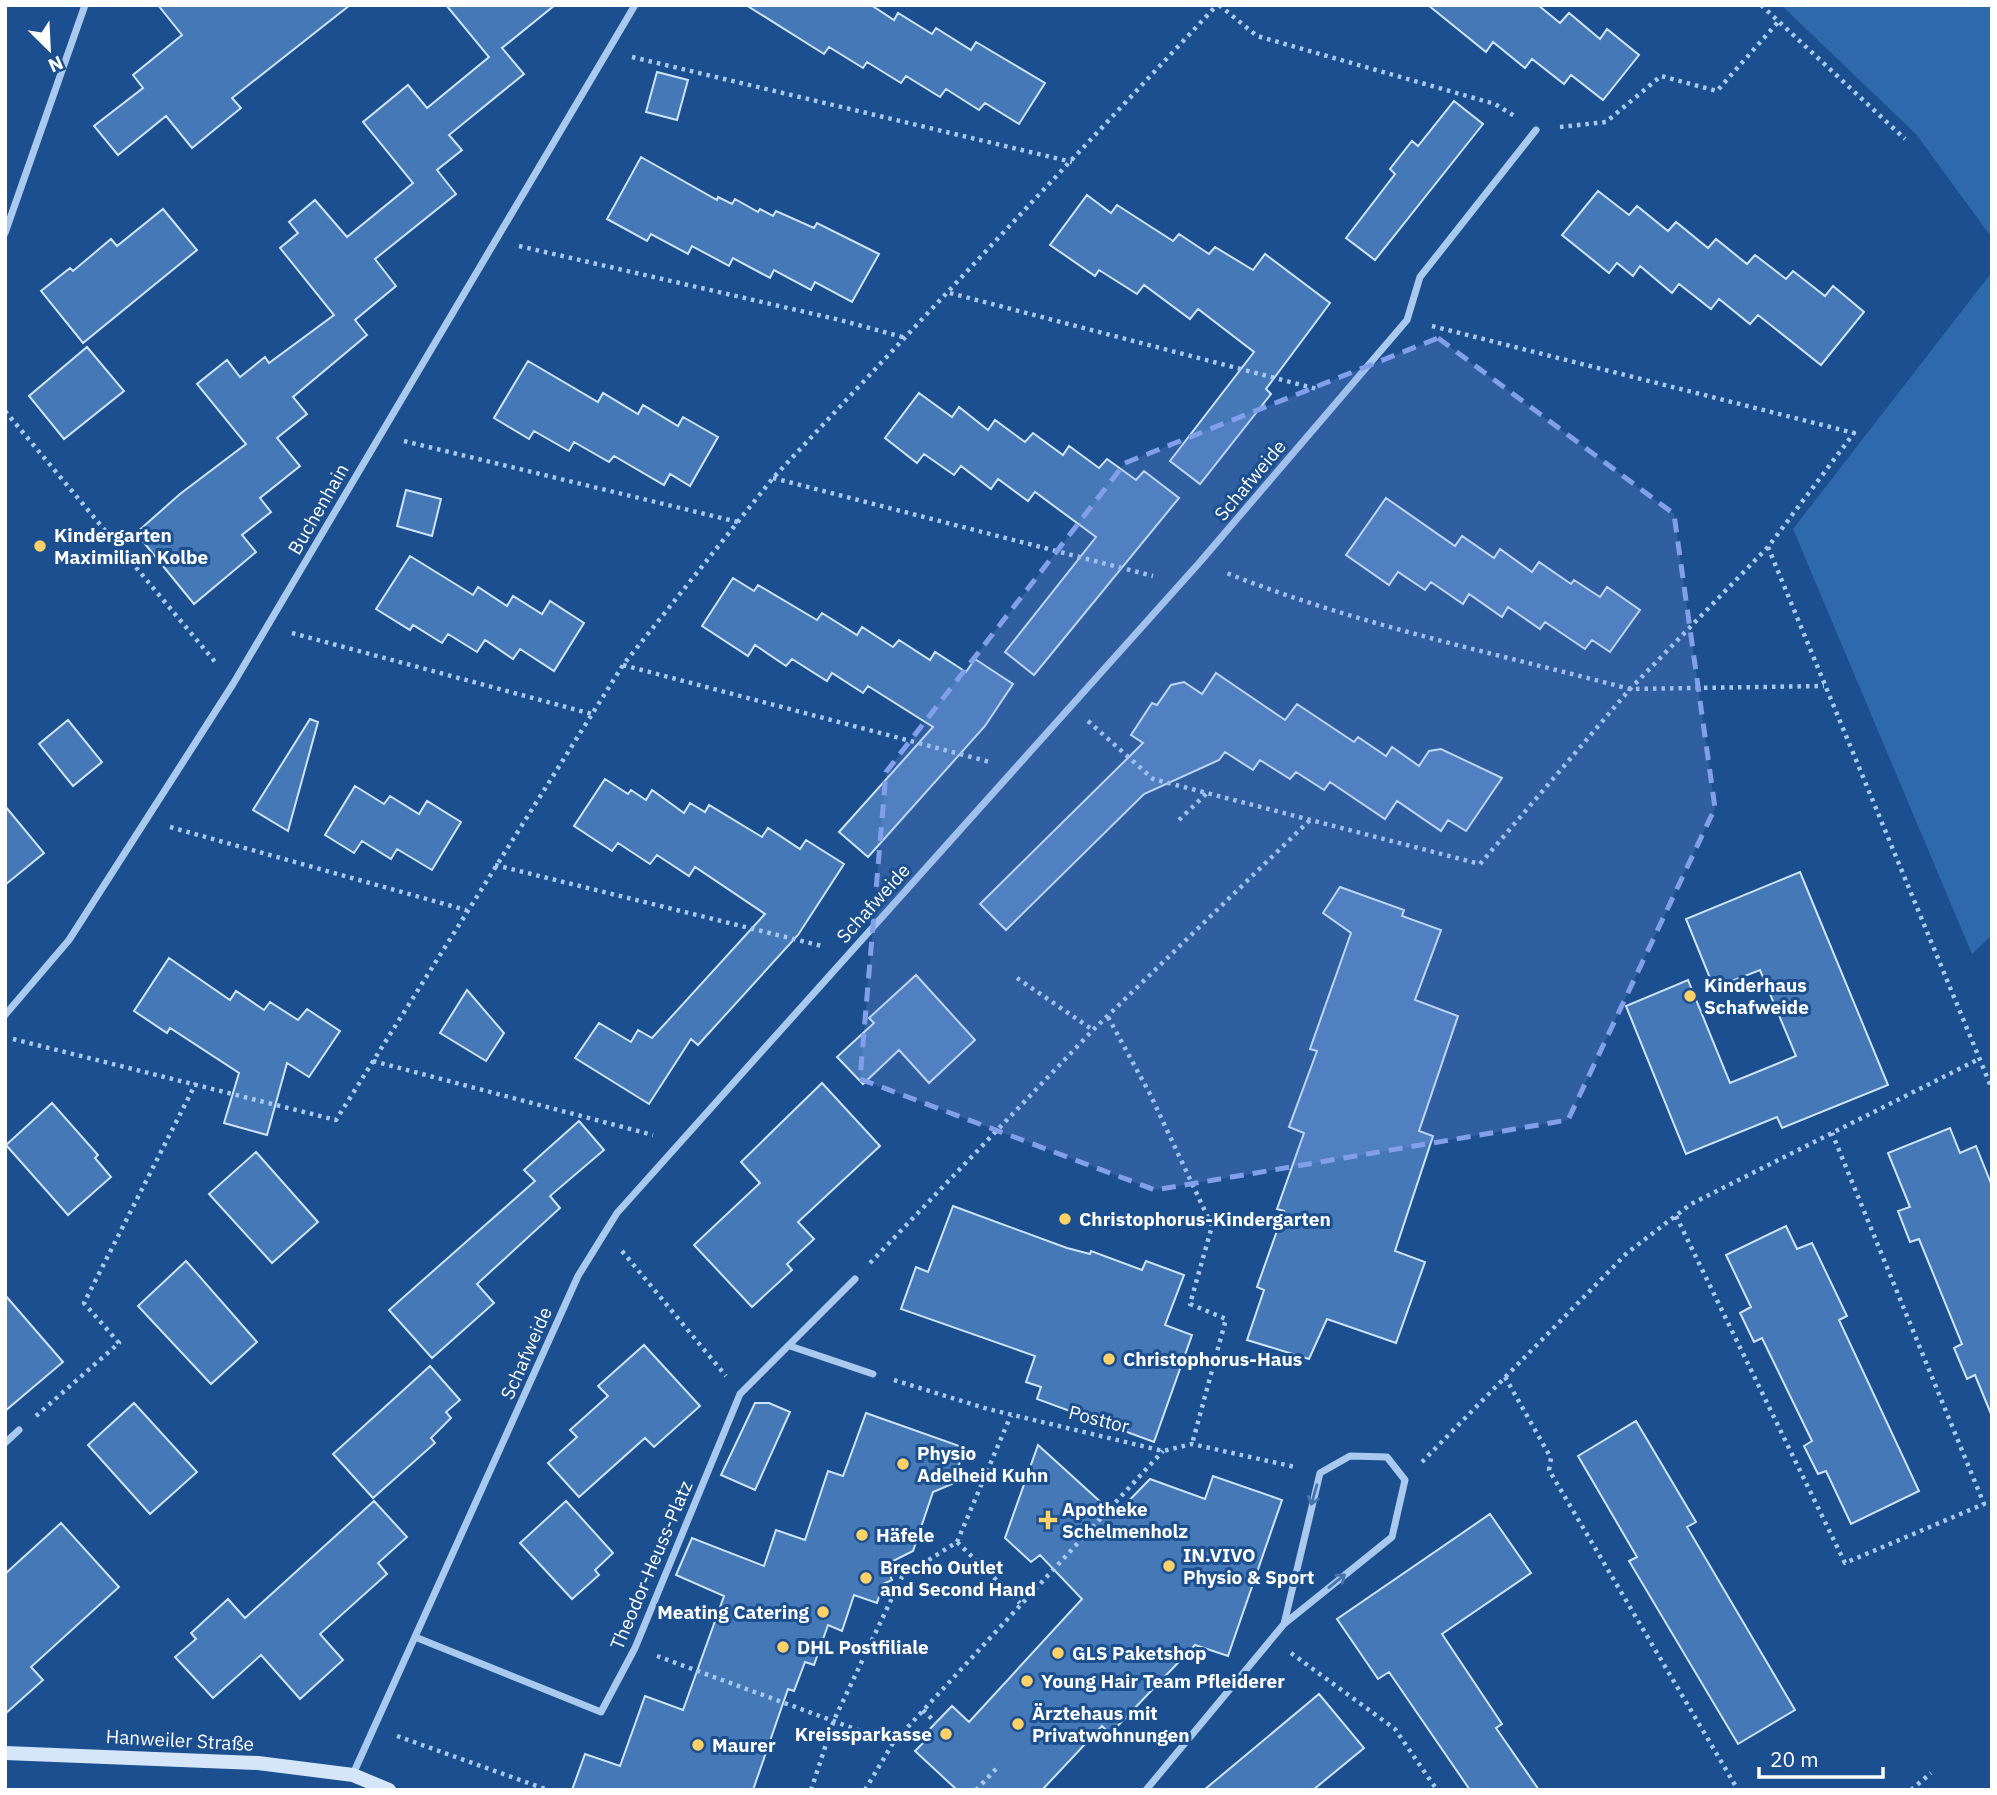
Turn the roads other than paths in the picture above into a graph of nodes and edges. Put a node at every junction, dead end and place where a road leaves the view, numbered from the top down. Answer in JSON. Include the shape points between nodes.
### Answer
{"nodes":[{"id":1,"x":85,"y":5,"type":"edge"},
{"id":2,"x":635,"y":5,"type":"edge"},
{"id":3,"x":1536,"y":130,"type":"road end"},
{"id":4,"x":5,"y":233,"type":"edge"},
{"id":5,"x":5,"y":1015,"type":"edge"},
{"id":6,"x":855,"y":1279,"type":"road end"},
{"id":7,"x":790,"y":1346,"type":"junction"},
{"id":8,"x":873,"y":1374,"type":"road end"},
{"id":9,"x":19,"y":1430,"type":"road end"},
{"id":10,"x":5,"y":1443,"type":"edge"},
{"id":11,"x":1284,"y":1624,"type":"junction"},
{"id":12,"x":415,"y":1637,"type":"junction"},
{"id":13,"x":5,"y":1753,"type":"edge"},
{"id":14,"x":353,"y":1775,"type":"junction"},
{"id":15,"x":388,"y":1790,"type":"edge"},
{"id":16,"x":1146,"y":1790,"type":"edge"}],
"edges":[{"from":1,"to":4,"type":"street"},
{"from":2,"to":5,"type":"street","name":"Buchenhain","via":[[233,684],[69,940]]},
{"from":3,"to":12,"type":"street","name":"Schafweide","via":[[1420,277],[1407,320],[1181,584],[617,1213],[578,1276]]},
{"from":6,"to":7,"type":"street","name":"Theodor-Heuss-Platz"},
{"from":7,"to":8,"type":"street"},
{"from":7,"to":12,"type":"street","name":"Theodor-Heuss-Platz","via":[[740,1394],[635,1648],[600,1712]]},
{"from":9,"to":10,"type":"street"},
{"from":11,"to":11,"type":"street","one_way":true,"via":[[1392,1537],[1405,1480],[1387,1457],[1350,1456],[1320,1473]]},
{"from":11,"to":16,"type":"street"},
{"from":12,"to":14,"type":"street","name":"Schafweide"},
{"from":13,"to":14,"type":"street","name":"Hanweiler Straße","via":[[246,1762]]},
{"from":14,"to":15,"type":"street","name":"Hanweiler Straße"}]}
